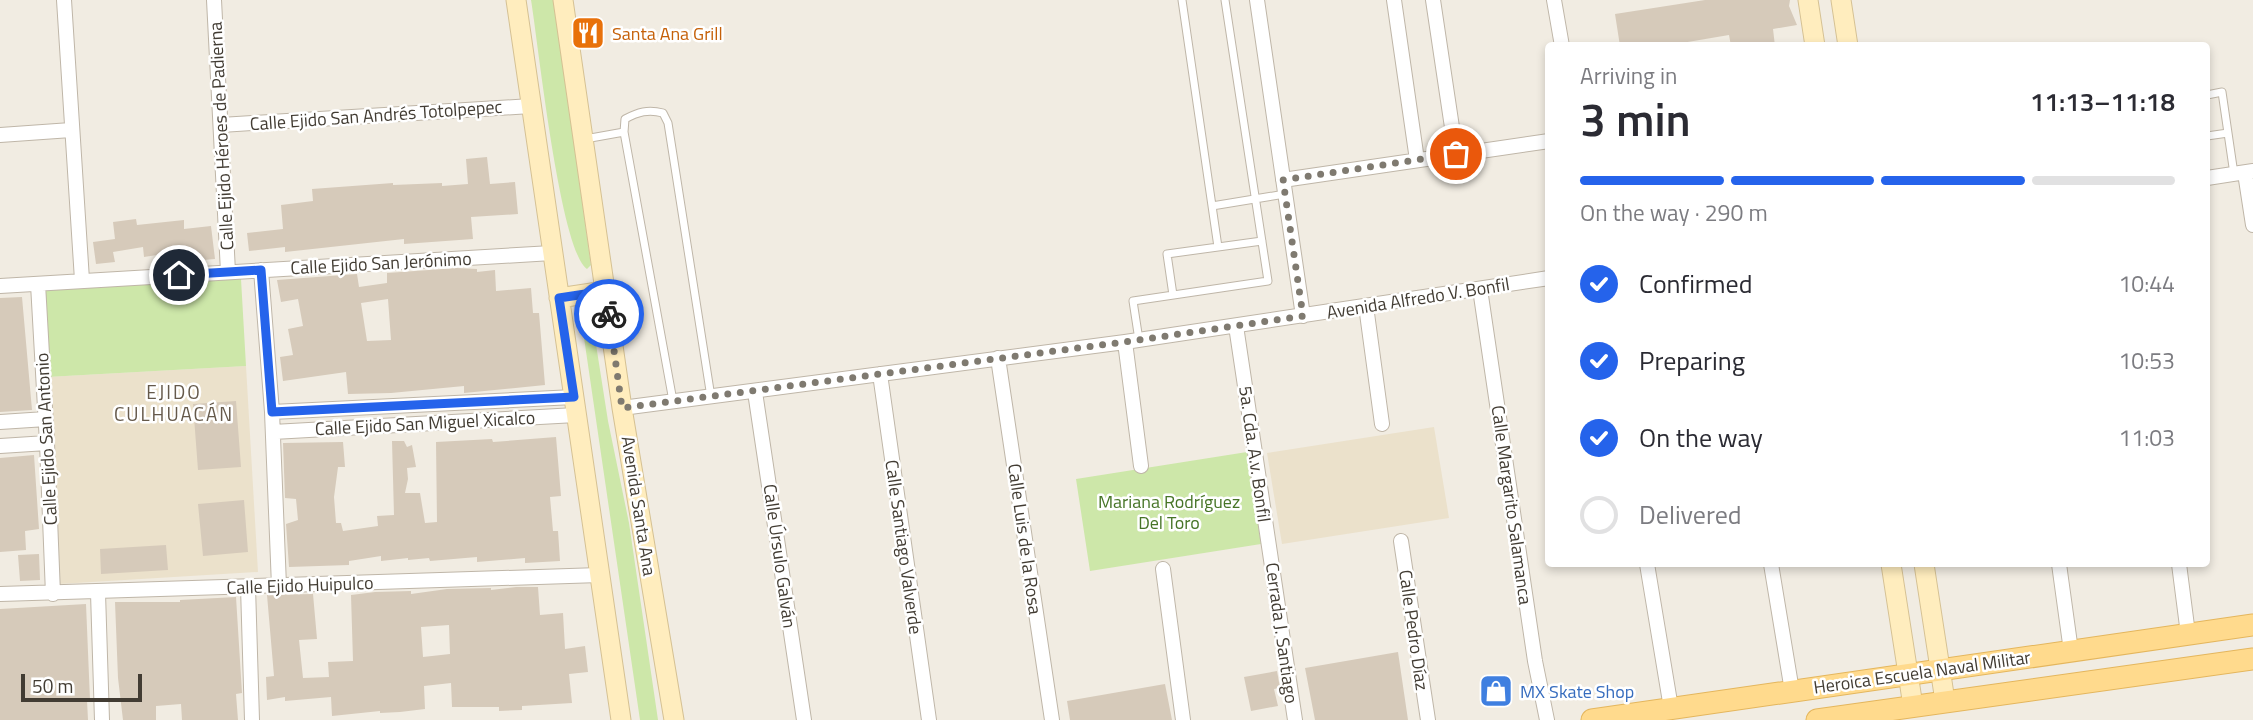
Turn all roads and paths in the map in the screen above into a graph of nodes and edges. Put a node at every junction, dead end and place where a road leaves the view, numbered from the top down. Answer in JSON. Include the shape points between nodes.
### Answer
{"nodes":[{"id":1,"x":64,"y":0,"type":"edge"},
{"id":2,"x":214,"y":0,"type":"edge"},
{"id":3,"x":516,"y":0,"type":"edge"},
{"id":4,"x":563,"y":0,"type":"edge"},
{"id":5,"x":1182,"y":0,"type":"edge"},
{"id":6,"x":1224,"y":0,"type":"edge"},
{"id":7,"x":1257,"y":0,"type":"edge"},
{"id":8,"x":1394,"y":0,"type":"edge"},
{"id":9,"x":1433,"y":0,"type":"edge"},
{"id":10,"x":1555,"y":0,"type":"edge"},
{"id":11,"x":1808,"y":0,"type":"edge"},
{"id":12,"x":1841,"y":0,"type":"edge"},
{"id":13,"x":1561,"y":42,"type":"edge"},
{"id":14,"x":1814,"y":42,"type":"edge"},
{"id":15,"x":1847,"y":42,"type":"edge"},
{"id":16,"x":2210,"y":94,"type":"edge"},
{"id":17,"x":531,"y":106,"type":"junction"},
{"id":18,"x":221,"y":125,"type":"junction"},
{"id":19,"x":71,"y":130,"type":"junction"},
{"id":20,"x":624,"y":132,"type":"junction"},
{"id":21,"x":2228,"y":133,"type":"junction"},
{"id":22,"x":0,"y":135,"type":"edge"},
{"id":23,"x":2210,"y":136,"type":"edge"},
{"id":24,"x":585,"y":139,"type":"junction"},
{"id":25,"x":1545,"y":142,"type":"edge"},
{"id":26,"x":1456,"y":154,"type":"junction"},
{"id":27,"x":1417,"y":160,"type":"junction"},
{"id":28,"x":2244,"y":173,"type":"edge"},
{"id":29,"x":2210,"y":178,"type":"edge"},
{"id":30,"x":1284,"y":187,"type":"junction"},
{"id":31,"x":1255,"y":199,"type":"junction"},
{"id":32,"x":1212,"y":206,"type":"junction"},
{"id":33,"x":2253,"y":225,"type":"edge"},
{"id":34,"x":1262,"y":241,"type":"junction"},
{"id":35,"x":1218,"y":247,"type":"junction"},
{"id":36,"x":552,"y":253,"type":"junction"},
{"id":37,"x":261,"y":270,"type":"junction"},
{"id":38,"x":228,"y":272,"type":"junction"},
{"id":39,"x":1545,"y":279,"type":"edge"},
{"id":40,"x":82,"y":280,"type":"junction"},
{"id":41,"x":38,"y":284,"type":"junction"},
{"id":42,"x":0,"y":286,"type":"edge"},
{"id":43,"x":1480,"y":289,"type":"junction"},
{"id":44,"x":605,"y":291,"type":"junction"},
{"id":45,"x":1173,"y":295,"type":"junction"},
{"id":46,"x":559,"y":298,"type":"junction"},
{"id":47,"x":1366,"y":306,"type":"junction"},
{"id":48,"x":1303,"y":316,"type":"junction"},
{"id":49,"x":1236,"y":326,"type":"junction"},
{"id":50,"x":1132,"y":341,"type":"junction"},
{"id":51,"x":998,"y":358,"type":"junction"},
{"id":52,"x":880,"y":374,"type":"junction"},
{"id":53,"x":755,"y":392,"type":"junction"},
{"id":54,"x":711,"y":397,"type":"junction"},
{"id":55,"x":673,"y":402,"type":"junction"},
{"id":56,"x":575,"y":406,"type":"junction"},
{"id":57,"x":622,"y":408,"type":"junction"},
{"id":58,"x":272,"y":412,"type":"junction"},
{"id":59,"x":46,"y":419,"type":"junction"},
{"id":60,"x":0,"y":422,"type":"edge"},
{"id":61,"x":1382,"y":424,"type":"dead end"},
{"id":62,"x":273,"y":432,"type":"junction"},
{"id":63,"x":47,"y":443,"type":"junction"},
{"id":64,"x":0,"y":446,"type":"edge"},
{"id":65,"x":1141,"y":466,"type":"dead end"},
{"id":66,"x":1401,"y":541,"type":"dead end"},
{"id":67,"x":1269,"y":545,"type":"joint"},
{"id":68,"x":1648,"y":567,"type":"edge"},
{"id":69,"x":1771,"y":567,"type":"edge"},
{"id":70,"x":1891,"y":567,"type":"edge"},
{"id":71,"x":1924,"y":567,"type":"edge"},
{"id":72,"x":2059,"y":567,"type":"edge"},
{"id":73,"x":2179,"y":567,"type":"edge"},
{"id":74,"x":1163,"y":569,"type":"dead end"},
{"id":75,"x":600,"y":575,"type":"junction"},
{"id":76,"x":279,"y":586,"type":"junction"},
{"id":77,"x":248,"y":587,"type":"junction"},
{"id":78,"x":98,"y":593,"type":"junction"},
{"id":79,"x":0,"y":594,"type":"edge"},
{"id":80,"x":53,"y":594,"type":"junction"},
{"id":81,"x":2253,"y":625,"type":"edge"},
{"id":82,"x":2188,"y":634,"type":"junction"},
{"id":83,"x":2071,"y":651,"type":"junction"},
{"id":84,"x":2253,"y":659,"type":"edge"},
{"id":85,"x":1940,"y":670,"type":"junction"},
{"id":86,"x":1908,"y":674,"type":"junction"},
{"id":87,"x":1792,"y":691,"type":"junction"},
{"id":88,"x":1945,"y":701,"type":"junction"},
{"id":89,"x":1913,"y":706,"type":"junction"},
{"id":90,"x":1671,"y":708,"type":"junction"},
{"id":91,"x":1825,"y":719,"type":"edge"},
{"id":92,"x":102,"y":720,"type":"edge"},
{"id":93,"x":252,"y":720,"type":"edge"},
{"id":94,"x":621,"y":720,"type":"edge"},
{"id":95,"x":674,"y":720,"type":"edge"},
{"id":96,"x":804,"y":720,"type":"edge"},
{"id":97,"x":929,"y":720,"type":"edge"},
{"id":98,"x":1052,"y":720,"type":"edge"},
{"id":99,"x":1183,"y":720,"type":"edge"},
{"id":100,"x":1295,"y":720,"type":"edge"},
{"id":101,"x":1428,"y":720,"type":"edge"},
{"id":102,"x":1547,"y":720,"type":"edge"},
{"id":103,"x":1592,"y":720,"type":"edge"}],
"edges":[{"from":1,"to":19,"type":"street"},
{"from":2,"to":18,"type":"street","name":"Calle Ejido Héroes de Padierna"},
{"from":3,"to":17,"type":"main road"},
{"from":4,"to":24,"type":"main road","name":"Avenida Santa Ana"},
{"from":5,"to":32,"type":"lane"},
{"from":6,"to":31,"type":"lane"},
{"from":7,"to":30,"type":"street"},
{"from":8,"to":27,"type":"street"},
{"from":9,"to":26,"type":"street"},
{"from":10,"to":13,"type":"street"},
{"from":11,"to":14,"type":"main road"},
{"from":12,"to":15,"type":"main road"},
{"from":16,"to":21,"type":"lane","via":[[2222,92]]},
{"from":17,"to":18,"type":"street","name":"Calle Ejido San Andrés Totolpepec"},
{"from":17,"to":36,"type":"main road"},
{"from":18,"to":38,"type":"street","name":"Calle Ejido Héroes de Padierna"},
{"from":19,"to":22,"type":"street"},
{"from":19,"to":40,"type":"street"},
{"from":20,"to":24,"type":"lane"},
{"from":20,"to":54,"type":"lane","via":[[625,119],[650,110],[663,114],[668,123]]},
{"from":20,"to":55,"type":"lane"},
{"from":21,"to":23,"type":"lane"},
{"from":21,"to":28,"type":"lane"},
{"from":24,"to":44,"type":"main road","name":"Avenida Santa Ana"},
{"from":25,"to":26,"type":"street"},
{"from":26,"to":27,"type":"street"},
{"from":27,"to":30,"type":"street"},
{"from":28,"to":29,"type":"street"},
{"from":28,"to":33,"type":"street"},
{"from":30,"to":31,"type":"lane"},
{"from":30,"to":48,"type":"street"},
{"from":31,"to":32,"type":"lane"},
{"from":31,"to":34,"type":"lane"},
{"from":32,"to":35,"type":"lane"},
{"from":34,"to":35,"type":"lane"},
{"from":34,"to":45,"type":"lane","via":[[1268,281]]},
{"from":35,"to":45,"type":"lane","via":[[1167,254]]},
{"from":36,"to":37,"type":"street","name":"Calle Ejido San Jerónimo"},
{"from":36,"to":46,"type":"main road"},
{"from":37,"to":38,"type":"street","name":"Calle Ejido San Jerónimo"},
{"from":37,"to":58,"type":"street"},
{"from":38,"to":40,"type":"street","name":"Calle Ejido San Jerónimo"},
{"from":39,"to":43,"type":"street","name":"Avenida Alfredo V. Bonfil"},
{"from":40,"to":41,"type":"street","name":"Calle Ejido San Jerónimo"},
{"from":41,"to":42,"type":"street","name":"Calle Ejido San Jerónimo"},
{"from":41,"to":59,"type":"street","name":"Calle Ejido San Antonio"},
{"from":43,"to":47,"type":"street","name":"Avenida Alfredo V. Bonfil"},
{"from":43,"to":102,"type":"street","name":"Calle Margarito Salamanca"},
{"from":44,"to":46,"type":"main road"},
{"from":44,"to":57,"type":"main road","name":"Avenida Santa Ana"},
{"from":45,"to":50,"type":"lane","via":[[1133,301]]},
{"from":46,"to":56,"type":"main road"},
{"from":47,"to":48,"type":"street","name":"Avenida Alfredo V. Bonfil"},
{"from":47,"to":61,"type":"street"},
{"from":48,"to":49,"type":"street","name":"Avenida Alfredo V. Bonfil"},
{"from":49,"to":50,"type":"street","name":"Avenida Alfredo V. Bonfil"},
{"from":49,"to":67,"type":"street","name":"5a. Cda. A.v. Bonfil"},
{"from":50,"to":51,"type":"street","name":"Avenida Alfredo V. Bonfil"},
{"from":50,"to":65,"type":"street"},
{"from":51,"to":52,"type":"street","name":"Avenida Alfredo V. Bonfil"},
{"from":51,"to":98,"type":"street","name":"Calle Luis de la Rosa"},
{"from":52,"to":53,"type":"street","name":"Avenida Alfredo V. Bonfil"},
{"from":52,"to":97,"type":"street","name":"Calle Santiago Valverde"},
{"from":53,"to":54,"type":"street","name":"Avenida Alfredo V. Bonfil"},
{"from":53,"to":96,"type":"street","name":"Calle Úrsulo Galván"},
{"from":54,"to":55,"type":"street","name":"Avenida Alfredo V. Bonfil"},
{"from":55,"to":57,"type":"street","name":"Avenida Alfredo V. Bonfil"},
{"from":56,"to":58,"type":"street","name":"Calle Ejido San Miguel Xicalco"},
{"from":56,"to":62,"type":"street","name":"Calle Ejido San Miguel Xicalco"},
{"from":56,"to":75,"type":"main road"},
{"from":57,"to":95,"type":"main road","name":"Avenida Santa Ana"},
{"from":58,"to":62,"type":"street"},
{"from":59,"to":60,"type":"street"},
{"from":59,"to":63,"type":"street","name":"Calle Ejido San Antonio"},
{"from":62,"to":76,"type":"street"},
{"from":63,"to":64,"type":"street"},
{"from":63,"to":80,"type":"street","name":"Calle Ejido San Antonio"},
{"from":66,"to":101,"type":"street","name":"Calle Pedro Díaz"},
{"from":67,"to":100,"type":"street","name":"Cerrada J. Santiago"},
{"from":68,"to":90,"type":"street"},
{"from":69,"to":87,"type":"street"},
{"from":70,"to":86,"type":"main road"},
{"from":71,"to":85,"type":"main road"},
{"from":72,"to":83,"type":"street"},
{"from":73,"to":82,"type":"street"},
{"from":74,"to":99,"type":"street"},
{"from":75,"to":76,"type":"street","name":"Calle Ejido Huipulco"},
{"from":75,"to":94,"type":"main road"},
{"from":76,"to":77,"type":"street","name":"Calle Ejido Huipulco"},
{"from":77,"to":78,"type":"street","name":"Calle Ejido Huipulco"},
{"from":77,"to":93,"type":"street"},
{"from":78,"to":80,"type":"street","name":"Calle Ejido Huipulco"},
{"from":78,"to":92,"type":"street"},
{"from":79,"to":80,"type":"street","name":"Calle Ejido Huipulco"},
{"from":81,"to":82,"type":"main road","name":"Heroica Escuela Naval Militar"},
{"from":82,"to":83,"type":"main road","name":"Heroica Escuela Naval Militar"},
{"from":83,"to":85,"type":"main road","name":"Heroica Escuela Naval Militar"},
{"from":84,"to":88,"type":"main road","name":"Heroica Escuela Naval Militar"},
{"from":85,"to":86,"type":"main road","name":"Heroica Escuela Naval Militar"},
{"from":85,"to":88,"type":"main road"},
{"from":86,"to":87,"type":"main road","name":"Heroica Escuela Naval Militar"},
{"from":86,"to":89,"type":"main road"},
{"from":87,"to":90,"type":"main road","name":"Heroica Escuela Naval Militar"},
{"from":88,"to":89,"type":"main road","name":"Heroica Escuela Naval Militar"},
{"from":89,"to":91,"type":"main road","name":"Heroica Escuela Naval Militar"},
{"from":90,"to":103,"type":"main road","name":"Heroica Escuela Naval Militar"}]}
